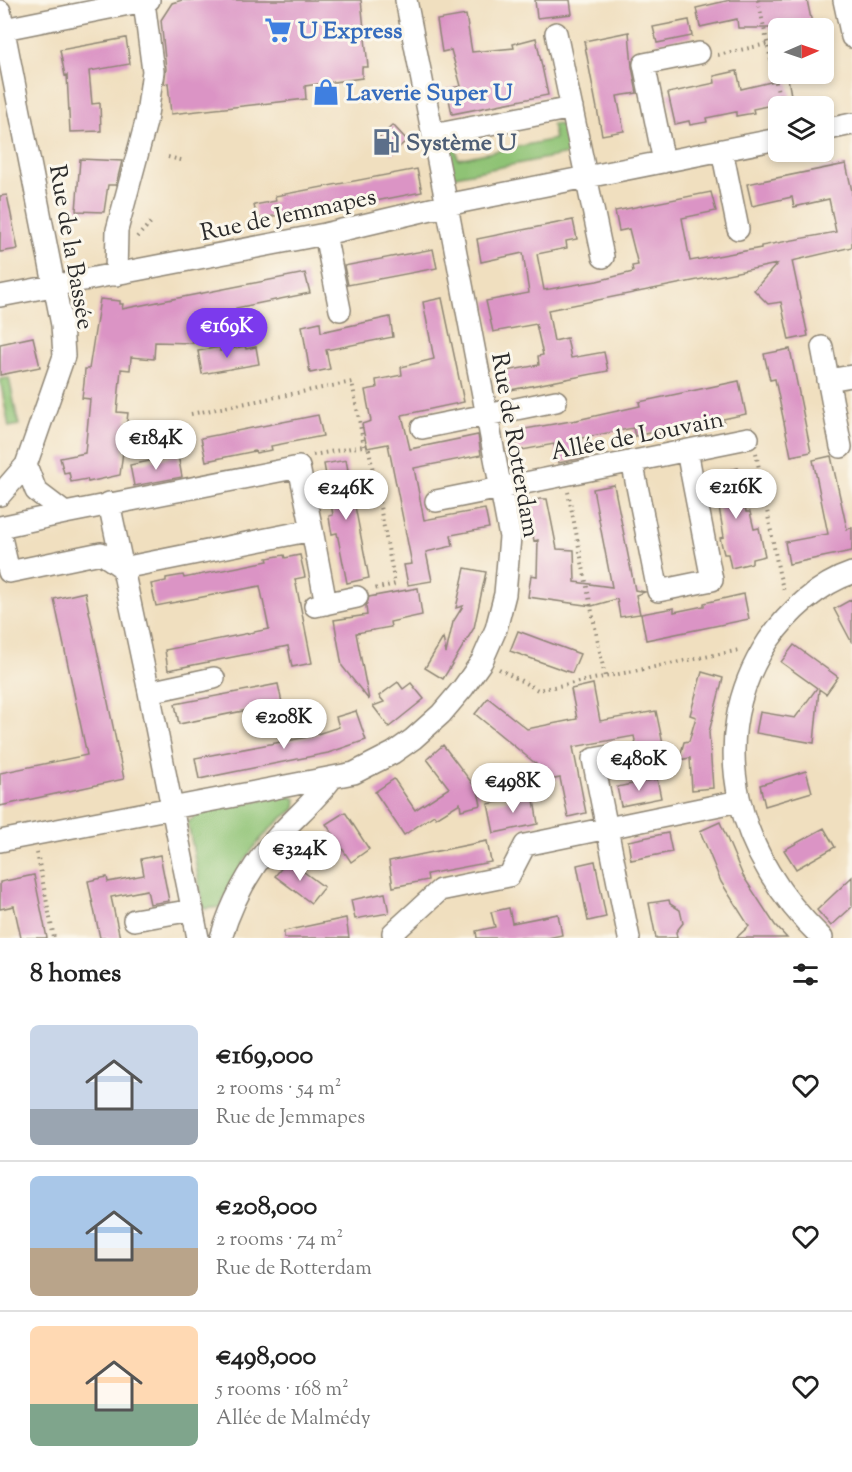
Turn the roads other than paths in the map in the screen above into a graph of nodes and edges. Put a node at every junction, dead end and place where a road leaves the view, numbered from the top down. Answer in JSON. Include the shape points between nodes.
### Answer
{"nodes":[{"id":1,"x":406,"y":0,"type":"edge"},
{"id":2,"x":844,"y":0,"type":"edge"},
{"id":3,"x":147,"y":1,"type":"edge"},
{"id":4,"x":2,"y":20,"type":"edge"},
{"id":5,"x":556,"y":33,"type":"dead end"},
{"id":6,"x":852,"y":37,"type":"edge"},
{"id":7,"x":699,"y":52,"type":"road end"},
{"id":8,"x":572,"y":108,"type":"junction"},
{"id":9,"x":852,"y":124,"type":"edge"},
{"id":10,"x":834,"y":128,"type":"edge"},
{"id":11,"x":433,"y":135,"type":"junction"},
{"id":12,"x":768,"y":141,"type":"edge"},
{"id":13,"x":722,"y":150,"type":"junction"},
{"id":14,"x":664,"y":162,"type":"junction"},
{"id":15,"x":586,"y":177,"type":"junction"},
{"id":16,"x":447,"y":206,"type":"junction"},
{"id":17,"x":738,"y":229,"type":"dead end"},
{"id":18,"x":325,"y":234,"type":"junction"},
{"id":19,"x":603,"y":257,"type":"dead end"},
{"id":20,"x":116,"y":275,"type":"junction"},
{"id":21,"x":55,"y":286,"type":"junction"},
{"id":22,"x":0,"y":296,"type":"edge"},
{"id":23,"x":340,"y":310,"type":"dead end"},
{"id":24,"x":822,"y":346,"type":"dead end"},
{"id":25,"x":852,"y":376,"type":"edge"},
{"id":26,"x":828,"y":380,"type":"junction"},
{"id":27,"x":556,"y":401,"type":"dead end"},
{"id":28,"x":487,"y":415,"type":"junction"},
{"id":29,"x":422,"y":428,"type":"dead end"},
{"id":30,"x":748,"y":438,"type":"road end"},
{"id":31,"x":841,"y":447,"type":"dead end"},
{"id":32,"x":687,"y":451,"type":"junction"},
{"id":33,"x":632,"y":462,"type":"junction"},
{"id":34,"x":26,"y":465,"type":"junction"},
{"id":35,"x":501,"y":488,"type":"junction"},
{"id":36,"x":0,"y":495,"type":"edge"},
{"id":37,"x":436,"y":501,"type":"dead end"},
{"id":38,"x":109,"y":503,"type":"junction"},
{"id":39,"x":65,"y":513,"type":"junction"},
{"id":40,"x":0,"y":526,"type":"edge"},
{"id":41,"x":312,"y":530,"type":"junction"},
{"id":42,"x":0,"y":533,"type":"edge"},
{"id":43,"x":123,"y":567,"type":"junction"},
{"id":44,"x":852,"y":573,"type":"edge"},
{"id":45,"x":357,"y":597,"type":"road end"},
{"id":46,"x":214,"y":678,"type":"dead end"},
{"id":47,"x":149,"y":692,"type":"junction"},
{"id":48,"x":609,"y":756,"type":"dead end"},
{"id":49,"x":332,"y":778,"type":"junction"},
{"id":50,"x":739,"y":801,"type":"junction"},
{"id":51,"x":172,"y":807,"type":"junction"},
{"id":52,"x":606,"y":827,"type":"junction"},
{"id":53,"x":0,"y":841,"type":"edge"},
{"id":54,"x":193,"y":910,"type":"junction"},
{"id":55,"x":134,"y":920,"type":"dead end"},
{"id":56,"x":198,"y":938,"type":"edge"},
{"id":57,"x":222,"y":938,"type":"edge"},
{"id":58,"x":394,"y":938,"type":"edge"},
{"id":59,"x":629,"y":938,"type":"edge"},
{"id":60,"x":822,"y":938,"type":"edge"}],
"edges":[{"from":1,"to":11,"type":"street","name":"Rue de Rotterdam"},
{"from":2,"to":6,"type":"street"},
{"from":3,"to":4,"type":"street"},
{"from":3,"to":20,"type":"street","via":[[153,71],[146,122],[117,230]]},
{"from":4,"to":21,"type":"street","name":"Rue de la Bassée"},
{"from":5,"to":8,"type":"street"},
{"from":7,"to":14,"type":"street","via":[[644,64]]},
{"from":8,"to":11,"type":"street"},
{"from":8,"to":15,"type":"street"},
{"from":9,"to":10,"type":"street"},
{"from":11,"to":16,"type":"street","name":"Rue de Rotterdam"},
{"from":12,"to":13,"type":"street","name":"Rue de Jemmapes"},
{"from":13,"to":14,"type":"street","name":"Rue de Jemmapes"},
{"from":13,"to":17,"type":"street"},
{"from":14,"to":15,"type":"street","name":"Rue de Jemmapes"},
{"from":15,"to":16,"type":"street","name":"Rue de Jemmapes"},
{"from":15,"to":19,"type":"street"},
{"from":16,"to":18,"type":"street","name":"Rue de Jemmapes"},
{"from":16,"to":28,"type":"street","name":"Rue de Rotterdam"},
{"from":18,"to":20,"type":"street","name":"Rue de Jemmapes"},
{"from":18,"to":23,"type":"street"},
{"from":20,"to":21,"type":"street","name":"Rue de Jemmapes"},
{"from":21,"to":22,"type":"street","name":"Rue de Jemmapes"},
{"from":21,"to":34,"type":"street","name":"Rue de la Bassée","via":[[64,356]]},
{"from":24,"to":26,"type":"street"},
{"from":25,"to":26,"type":"street"},
{"from":26,"to":31,"type":"street"},
{"from":27,"to":28,"type":"street"},
{"from":28,"to":29,"type":"street"},
{"from":28,"to":35,"type":"street","name":"Rue de Rotterdam"},
{"from":30,"to":32,"type":"street","name":"Allée de Louvain"},
{"from":32,"to":33,"type":"street","name":"Allée de Louvain"},
{"from":32,"to":33,"type":"street","via":[[712,580],[658,591]]},
{"from":33,"to":35,"type":"street","name":"Allée de Louvain"},
{"from":34,"to":36,"type":"street"},
{"from":34,"to":39,"type":"street","via":[[36,491]]},
{"from":35,"to":37,"type":"street","name":"Allée de Louvain"},
{"from":35,"to":49,"type":"street","name":"Rue de Rotterdam","via":[[510,537],[505,594],[482,661],[441,714],[413,739],[375,763]]},
{"from":38,"to":39,"type":"street"},
{"from":38,"to":41,"type":"street","via":[[299,467]]},
{"from":38,"to":43,"type":"street"},
{"from":39,"to":40,"type":"street"},
{"from":41,"to":43,"type":"street"},
{"from":41,"to":45,"type":"street","via":[[321,605]]},
{"from":42,"to":43,"type":"street","via":[[9,572],[101,553]]},
{"from":43,"to":47,"type":"street"},
{"from":44,"to":50,"type":"street","via":[[824,586],[790,613],[754,665],[738,711],[733,752]]},
{"from":46,"to":47,"type":"street"},
{"from":47,"to":51,"type":"street"},
{"from":48,"to":52,"type":"street","via":[[593,759]]},
{"from":49,"to":51,"type":"street","name":"Rue de Rotterdam"},
{"from":49,"to":57,"type":"street","via":[[258,859],[228,916]]},
{"from":50,"to":52,"type":"street"},
{"from":50,"to":60,"type":"street","via":[[774,879],[794,909]]},
{"from":51,"to":53,"type":"street","name":"Rue de Rotterdam"},
{"from":51,"to":54,"type":"street"},
{"from":52,"to":58,"type":"street","via":[[525,845],[509,876],[440,890],[393,933]]},
{"from":52,"to":59,"type":"street"},
{"from":54,"to":55,"type":"street"},
{"from":54,"to":56,"type":"street"}]}
